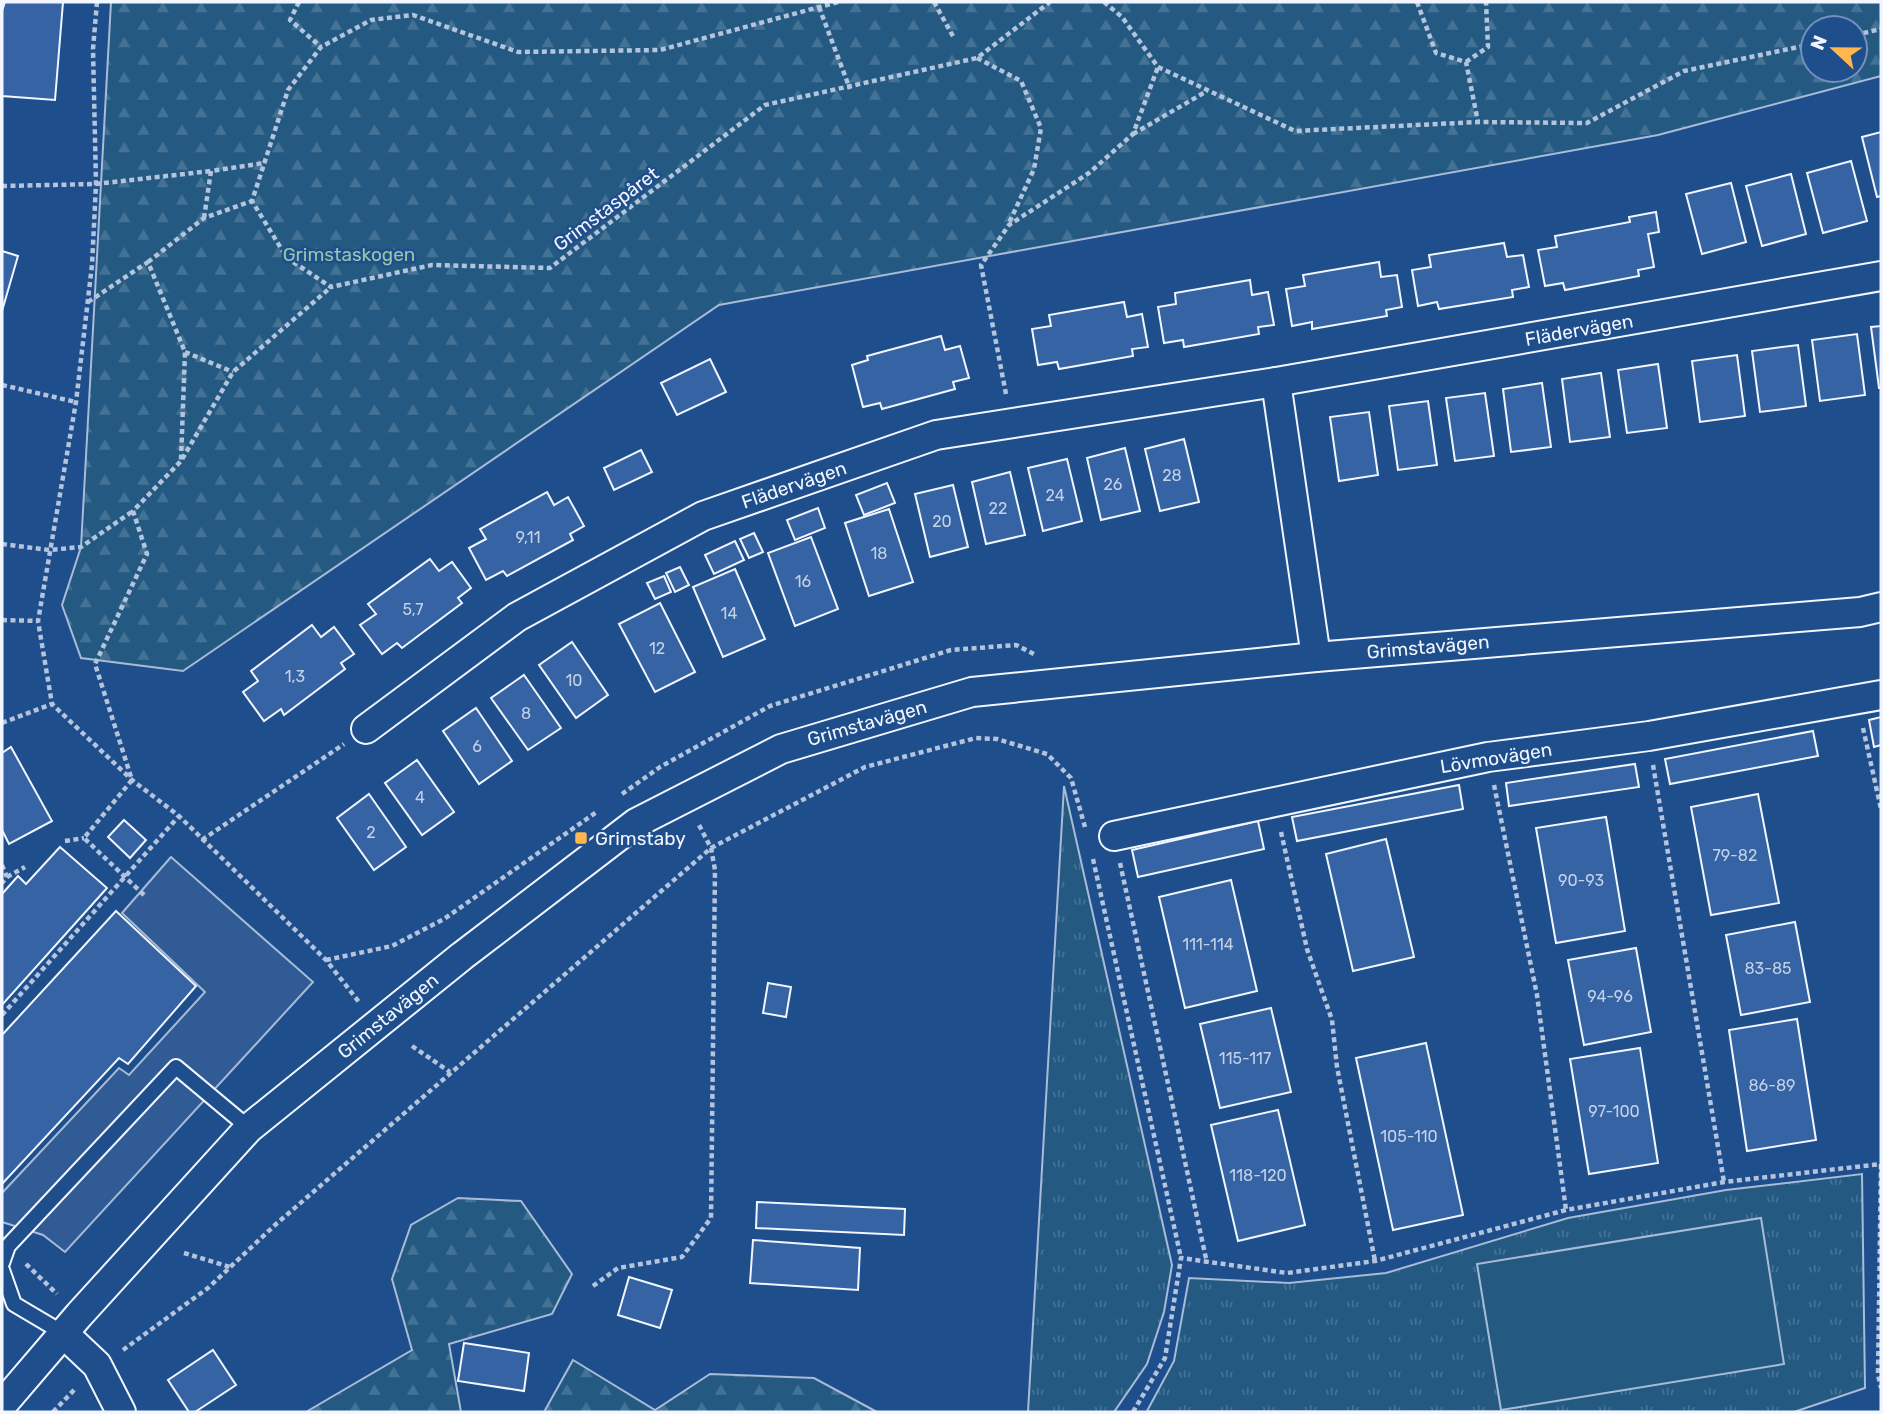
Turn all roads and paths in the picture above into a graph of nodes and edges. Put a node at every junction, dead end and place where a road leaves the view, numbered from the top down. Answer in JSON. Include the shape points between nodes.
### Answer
{"nodes":[{"id":1,"x":97,"y":2,"type":"edge"},
{"id":2,"x":299,"y":2,"type":"edge"},
{"id":3,"x":838,"y":2,"type":"edge"},
{"id":4,"x":934,"y":2,"type":"edge"},
{"id":5,"x":1050,"y":2,"type":"edge"},
{"id":6,"x":1104,"y":2,"type":"edge"},
{"id":7,"x":1417,"y":2,"type":"edge"},
{"id":8,"x":1486,"y":2,"type":"edge"},
{"id":9,"x":819,"y":7,"type":"junction"},
{"id":10,"x":954,"y":38,"type":"dead end"},
{"id":11,"x":321,"y":47,"type":"junction"},
{"id":12,"x":1799,"y":47,"type":"edge"},
{"id":13,"x":977,"y":58,"type":"junction"},
{"id":14,"x":1466,"y":62,"type":"junction"},
{"id":15,"x":1158,"y":67,"type":"junction"},
{"id":16,"x":850,"y":89,"type":"junction"},
{"id":17,"x":1208,"y":90,"type":"junction"},
{"id":18,"x":1478,"y":122,"type":"junction"},
{"id":19,"x":1133,"y":134,"type":"junction"},
{"id":20,"x":264,"y":163,"type":"junction"},
{"id":21,"x":211,"y":170,"type":"junction"},
{"id":22,"x":96,"y":184,"type":"junction"},
{"id":23,"x":2,"y":186,"type":"edge"},
{"id":24,"x":252,"y":201,"type":"junction"},
{"id":25,"x":204,"y":218,"type":"junction"},
{"id":26,"x":1009,"y":225,"type":"junction"},
{"id":27,"x":148,"y":262,"type":"junction"},
{"id":28,"x":1881,"y":276,"type":"edge"},
{"id":29,"x":331,"y":287,"type":"junction"},
{"id":30,"x":87,"y":303,"type":"junction"},
{"id":31,"x":185,"y":352,"type":"junction"},
{"id":32,"x":233,"y":372,"type":"junction"},
{"id":33,"x":1276,"y":382,"type":"junction"},
{"id":34,"x":2,"y":386,"type":"edge"},
{"id":35,"x":76,"y":402,"type":"junction"},
{"id":36,"x":1011,"y":422,"type":"junction"},
{"id":37,"x":181,"y":461,"type":"junction"},
{"id":38,"x":133,"y":511,"type":"junction"},
{"id":39,"x":2,"y":544,"type":"edge"},
{"id":40,"x":49,"y":550,"type":"junction"},
{"id":41,"x":1881,"y":607,"type":"edge"},
{"id":42,"x":2,"y":620,"type":"edge"},
{"id":43,"x":38,"y":621,"type":"junction"},
{"id":44,"x":1316,"y":657,"type":"junction"},
{"id":45,"x":1869,"y":697,"type":"edge"},
{"id":46,"x":52,"y":704,"type":"junction"},
{"id":47,"x":2,"y":723,"type":"edge"},
{"id":48,"x":366,"y":729,"type":"joint"},
{"id":49,"x":1648,"y":736,"type":"junction"},
{"id":50,"x":1488,"y":757,"type":"junction"},
{"id":51,"x":132,"y":780,"type":"junction"},
{"id":52,"x":685,"y":798,"type":"junction"},
{"id":53,"x":1274,"y":800,"type":"junction"},
{"id":54,"x":1881,"y":809,"type":"edge"},
{"id":55,"x":179,"y":817,"type":"junction"},
{"id":56,"x":1085,"y":830,"type":"dead end"},
{"id":57,"x":1114,"y":836,"type":"joint"},
{"id":58,"x":83,"y":838,"type":"junction"},
{"id":59,"x":202,"y":839,"type":"junction"},
{"id":60,"x":65,"y":841,"type":"dead end"},
{"id":61,"x":711,"y":848,"type":"junction"},
{"id":62,"x":1093,"y":856,"type":"dead end"},
{"id":63,"x":2,"y":865,"type":"edge"},
{"id":64,"x":25,"y":867,"type":"dead end"},
{"id":65,"x":7,"y":877,"type":"junction"},
{"id":66,"x":126,"y":879,"type":"junction"},
{"id":67,"x":2,"y":883,"type":"edge"},
{"id":68,"x":144,"y":895,"type":"dead end"},
{"id":69,"x":363,"y":1007,"type":"dead end"},
{"id":70,"x":2,"y":1015,"type":"edge"},
{"id":71,"x":412,"y":1046,"type":"dead end"},
{"id":72,"x":450,"y":1072,"type":"junction"},
{"id":73,"x":249,"y":1128,"type":"junction"},
{"id":74,"x":1881,"y":1164,"type":"edge"},
{"id":75,"x":1724,"y":1182,"type":"junction"},
{"id":76,"x":1566,"y":1210,"type":"junction"},
{"id":77,"x":184,"y":1252,"type":"dead end"},
{"id":78,"x":1181,"y":1258,"type":"junction"},
{"id":79,"x":1375,"y":1261,"type":"junction"},
{"id":80,"x":2,"y":1263,"type":"edge"},
{"id":81,"x":1206,"y":1263,"type":"junction"},
{"id":82,"x":230,"y":1267,"type":"junction"},
{"id":83,"x":2,"y":1270,"type":"edge"},
{"id":84,"x":593,"y":1286,"type":"dead end"},
{"id":85,"x":63,"y":1333,"type":"junction"},
{"id":86,"x":97,"y":1366,"type":"junction"},
{"id":87,"x":1881,"y":1388,"type":"edge"},
{"id":88,"x":2,"y":1405,"type":"edge"},
{"id":89,"x":53,"y":1412,"type":"edge"},
{"id":90,"x":121,"y":1412,"type":"edge"},
{"id":91,"x":1133,"y":1412,"type":"edge"}],
"edges":[{"from":1,"to":22,"type":"path","via":[[93,49]]},
{"from":2,"to":11,"type":"path","via":[[290,20]]},
{"from":3,"to":9,"type":"path"},
{"from":4,"to":10,"type":"path"},
{"from":5,"to":13,"type":"path","name":"Grimstaspåret"},
{"from":6,"to":15,"type":"path","via":[[1122,17]]},
{"from":7,"to":14,"type":"path","via":[[1436,53]]},
{"from":8,"to":14,"type":"path","via":[[1488,47]]},
{"from":9,"to":11,"type":"path","via":[[660,50],[518,52],[413,15],[371,20]]},
{"from":9,"to":16,"type":"path"},
{"from":11,"to":20,"type":"path","via":[[288,90]]},
{"from":12,"to":18,"type":"path","via":[[1684,71],[1587,123]]},
{"from":13,"to":16,"type":"path","name":"Grimstaspåret"},
{"from":13,"to":26,"type":"path","via":[[1021,81],[1041,128],[1034,169]]},
{"from":14,"to":18,"type":"path"},
{"from":15,"to":17,"type":"path"},
{"from":15,"to":19,"type":"path"},
{"from":16,"to":29,"type":"path","name":"Grimstaspåret","via":[[765,106],[550,268],[432,265]]},
{"from":17,"to":18,"type":"path","via":[[1295,131]]},
{"from":17,"to":19,"type":"path"},
{"from":19,"to":26,"type":"path","via":[[1089,173]]},
{"from":20,"to":21,"type":"path"},
{"from":20,"to":24,"type":"path"},
{"from":21,"to":22,"type":"path"},
{"from":21,"to":25,"type":"path"},
{"from":22,"to":23,"type":"path"},
{"from":22,"to":30,"type":"path"},
{"from":24,"to":25,"type":"path"},
{"from":24,"to":29,"type":"path","via":[[287,258]]},
{"from":25,"to":27,"type":"path"},
{"from":26,"to":36,"type":"path","via":[[981,265]]},
{"from":27,"to":30,"type":"path"},
{"from":27,"to":31,"type":"path"},
{"from":28,"to":33,"type":"street","name":"Flädervägen"},
{"from":29,"to":32,"type":"path"},
{"from":30,"to":35,"type":"path"},
{"from":31,"to":32,"type":"path"},
{"from":31,"to":37,"type":"path"},
{"from":32,"to":37,"type":"path"},
{"from":33,"to":36,"type":"street","name":"Flädervägen"},
{"from":33,"to":44,"type":"street"},
{"from":34,"to":35,"type":"path"},
{"from":35,"to":40,"type":"path"},
{"from":36,"to":48,"type":"street","name":"Flädervägen","via":[[936,435],[703,516],[517,617]]},
{"from":37,"to":38,"type":"path"},
{"from":38,"to":40,"type":"path","via":[[80,547]]},
{"from":38,"to":51,"type":"path","via":[[147,554],[94,664]]},
{"from":39,"to":40,"type":"path"},
{"from":40,"to":43,"type":"path"},
{"from":41,"to":44,"type":"street","name":"Grimstavägen"},
{"from":42,"to":43,"type":"path"},
{"from":43,"to":46,"type":"path"},
{"from":44,"to":52,"type":"street","name":"Grimstavägen","via":[[972,692],[781,748]]},
{"from":45,"to":49,"type":"street","name":"Lövmovägen"},
{"from":45,"to":54,"type":"path"},
{"from":46,"to":47,"type":"path"},
{"from":46,"to":51,"type":"path"},
{"from":48,"to":59,"type":"path"},
{"from":49,"to":50,"type":"street","name":"Lövmovägen"},
{"from":49,"to":75,"type":"path"},
{"from":50,"to":53,"type":"street","name":"Lövmovägen"},
{"from":50,"to":76,"type":"path","via":[[1536,995]]},
{"from":51,"to":55,"type":"path"},
{"from":51,"to":58,"type":"path"},
{"from":52,"to":61,"type":"path"},
{"from":52,"to":73,"type":"street","name":"Grimstavägen","via":[[636,823]]},
{"from":53,"to":57,"type":"street","name":"Lövmovägen"},
{"from":53,"to":79,"type":"path","via":[[1307,949],[1332,1020]]},
{"from":55,"to":59,"type":"path"},
{"from":55,"to":66,"type":"path"},
{"from":56,"to":61,"type":"path","via":[[1071,778],[1046,754],[976,738],[865,767]]},
{"from":57,"to":81,"type":"path"},
{"from":58,"to":60,"type":"path"},
{"from":58,"to":66,"type":"path"},
{"from":59,"to":69,"type":"path","via":[[326,960]]},
{"from":61,"to":72,"type":"path"},
{"from":61,"to":84,"type":"path","via":[[716,870],[711,1218],[681,1257],[618,1268]]},
{"from":62,"to":78,"type":"path"},
{"from":63,"to":65,"type":"path"},
{"from":64,"to":65,"type":"path"},
{"from":65,"to":67,"type":"path"},
{"from":66,"to":68,"type":"path"},
{"from":66,"to":70,"type":"path"},
{"from":71,"to":72,"type":"path"},
{"from":72,"to":82,"type":"path"},
{"from":73,"to":80,"type":"lane","via":[[176,1067],[8,1246]]},
{"from":73,"to":85,"type":"street","name":"Grimstavägen"},
{"from":74,"to":75,"type":"path"},
{"from":74,"to":87,"type":"path"},
{"from":75,"to":76,"type":"path"},
{"from":76,"to":79,"type":"path"},
{"from":77,"to":82,"type":"path"},
{"from":78,"to":81,"type":"path"},
{"from":78,"to":91,"type":"path","via":[[1165,1358]]},
{"from":79,"to":81,"type":"path","via":[[1287,1273]]},
{"from":82,"to":86,"type":"path","via":[[140,1339]]},
{"from":83,"to":85,"type":"lane","via":[[14,1304]]},
{"from":85,"to":86,"type":"street"},
{"from":85,"to":88,"type":"street","name":"Grimstavägen"},
{"from":86,"to":89,"type":"path"},
{"from":86,"to":90,"type":"street"}]}
